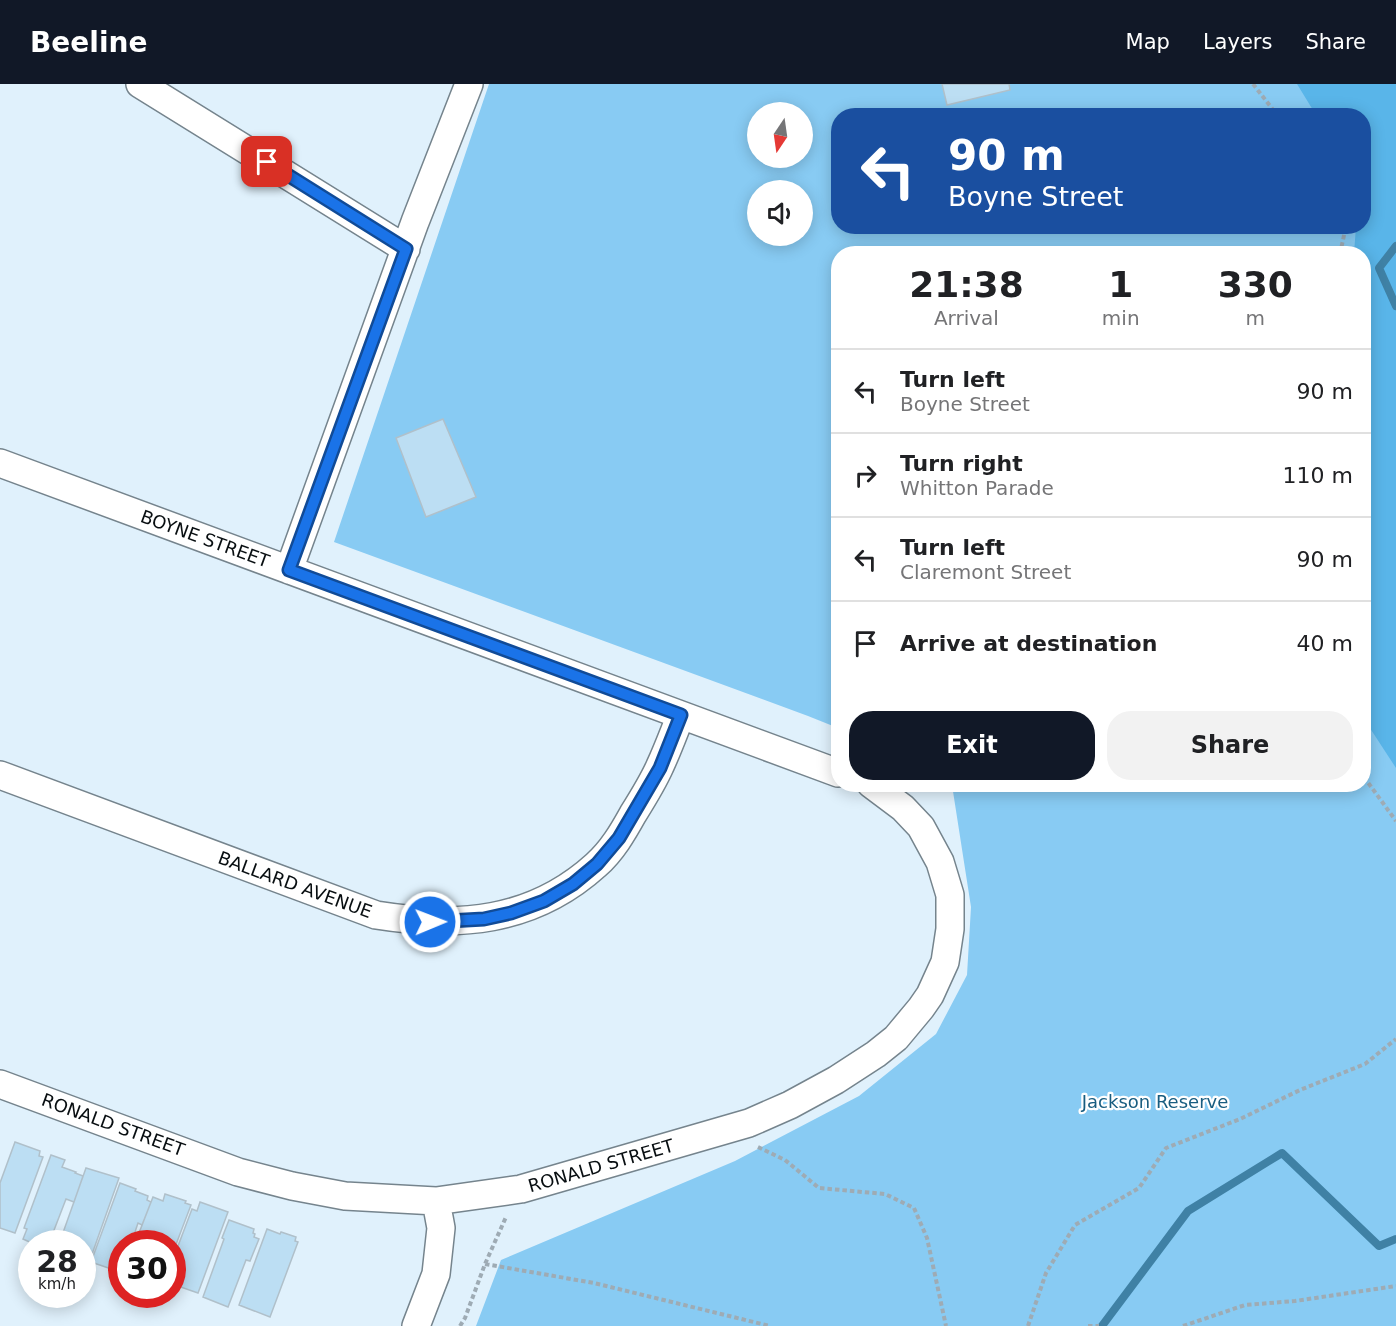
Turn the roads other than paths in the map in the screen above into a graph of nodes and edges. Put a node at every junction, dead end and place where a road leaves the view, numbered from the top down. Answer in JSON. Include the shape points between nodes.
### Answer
{"nodes":[{"id":1,"x":469,"y":84,"type":"edge"},
{"id":2,"x":151,"y":87,"type":"edge"},
{"id":3,"x":406,"y":249,"type":"junction"},
{"id":4,"x":0,"y":463,"type":"edge"},
{"id":5,"x":289,"y":570,"type":"junction"},
{"id":6,"x":681,"y":715,"type":"junction"},
{"id":7,"x":831,"y":770,"type":"edge"},
{"id":8,"x":0,"y":776,"type":"edge"},
{"id":9,"x":882,"y":792,"type":"edge"},
{"id":10,"x":0,"y":1084,"type":"edge"},
{"id":11,"x":436,"y":1201,"type":"junction"},
{"id":12,"x":416,"y":1326,"type":"edge"}],
"edges":[{"from":1,"to":3,"type":"street"},
{"from":2,"to":3,"type":"street"},
{"from":3,"to":5,"type":"street"},
{"from":4,"to":5,"type":"street","name":"BOYNE STREET"},
{"from":5,"to":6,"type":"street","name":"BOYNE STREET"},
{"from":6,"to":7,"type":"street"},
{"from":6,"to":8,"type":"street","name":"BALLARD AVENUE","via":[[660,768],[619,838],[597,864],[544,901],[484,919],[430,922],[376,915]]},
{"from":9,"to":11,"type":"street","name":"RONALD STREET","via":[[921,826],[940,862],[950,894],[945,962],[930,995],[896,1038],[836,1080],[749,1123],[521,1190]]},
{"from":10,"to":11,"type":"street","name":"RONALD STREET","via":[[238,1172],[345,1196]]},
{"from":11,"to":12,"type":"street","via":[[441,1228],[436,1274]]}]}
